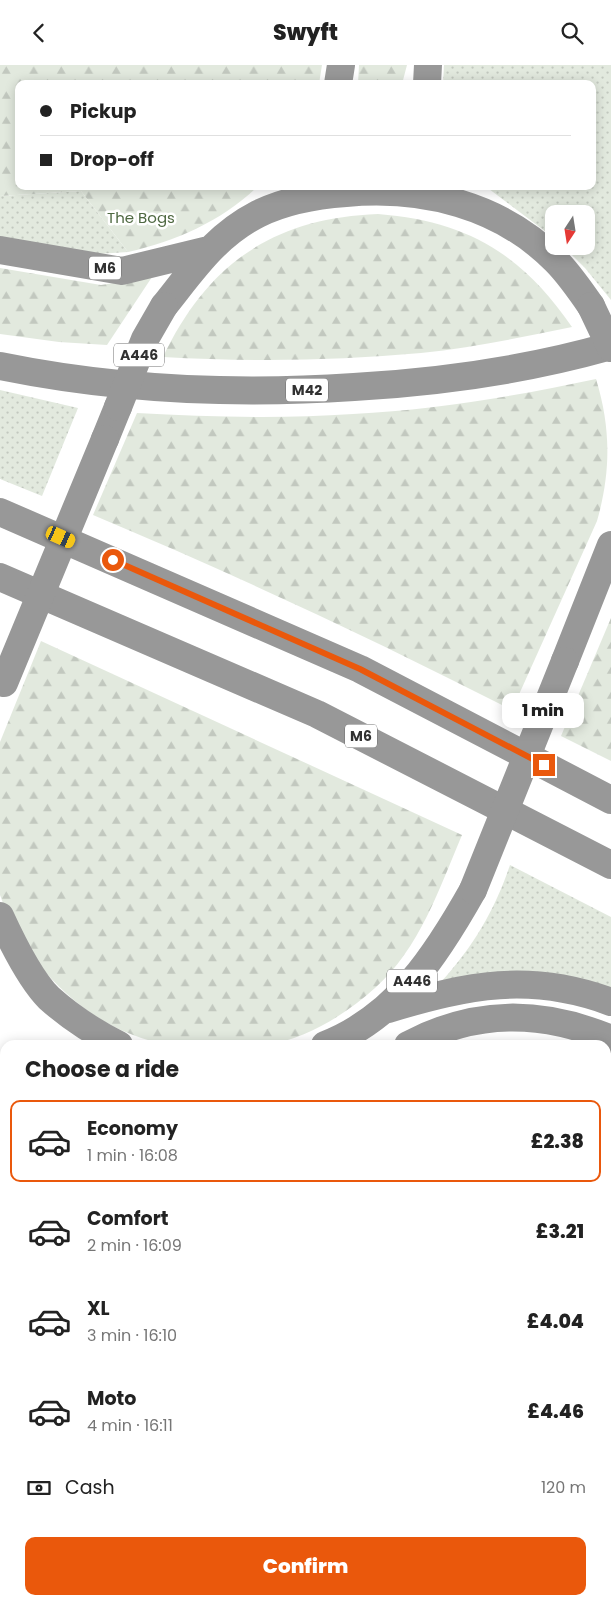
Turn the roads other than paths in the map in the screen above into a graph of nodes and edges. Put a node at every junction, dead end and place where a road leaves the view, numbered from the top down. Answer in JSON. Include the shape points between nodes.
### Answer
{"nodes":[{"id":1,"x":341,"y":65,"type":"edge"},
{"id":2,"x":428,"y":65,"type":"edge"},
{"id":3,"x":339,"y":80,"type":"edge"},
{"id":4,"x":427,"y":80,"type":"edge"},
{"id":5,"x":278,"y":190,"type":"edge"},
{"id":6,"x":472,"y":190,"type":"edge"},
{"id":7,"x":259,"y":213,"type":"junction"},
{"id":8,"x":500,"y":219,"type":"junction"},
{"id":9,"x":0,"y":250,"type":"edge"},
{"id":10,"x":208,"y":250,"type":"junction"},
{"id":11,"x":611,"y":347,"type":"edge"},
{"id":12,"x":0,"y":366,"type":"edge"},
{"id":13,"x":0,"y":511,"type":"edge"},
{"id":14,"x":611,"y":545,"type":"edge"},
{"id":15,"x":0,"y":577,"type":"edge"},
{"id":16,"x":2,"y":688,"type":"edge"},
{"id":17,"x":611,"y":800,"type":"edge"},
{"id":18,"x":611,"y":865,"type":"edge"},
{"id":19,"x":0,"y":916,"type":"edge"},
{"id":20,"x":611,"y":1002,"type":"edge"},
{"id":21,"x":388,"y":1009,"type":"junction"},
{"id":22,"x":611,"y":1039,"type":"edge"},
{"id":23,"x":104,"y":1040,"type":"edge"},
{"id":24,"x":338,"y":1040,"type":"edge"},
{"id":25,"x":417,"y":1040,"type":"edge"}],
"edges":[{"from":1,"to":3,"type":"highway"},
{"from":2,"to":4,"type":"highway"},
{"from":5,"to":7,"type":"highway","number":"A446"},
{"from":6,"to":8,"type":"highway","number":"A446"},
{"from":7,"to":8,"type":"highway","number":"A446","via":[[333,194],[393,190],[431,195]]},
{"from":7,"to":10,"type":"highway","number":"A446"},
{"from":8,"to":11,"type":"highway","number":"A446","bridge":true,"via":[[539,245],[557,262],[591,306]]},
{"from":9,"to":10,"type":"highway","number":"M6","via":[[122,271]]},
{"from":10,"to":16,"type":"highway","number":"A446","bridge":true,"via":[[164,306],[145,339]]},
{"from":11,"to":12,"type":"highway","number":"M42","via":[[500,371],[415,383],[264,391],[184,391],[50,376]]},
{"from":13,"to":17,"type":"highway","via":[[360,669]]},
{"from":14,"to":21,"type":"highway","number":"A446","bridge":true,"via":[[473,890],[444,941]]},
{"from":15,"to":18,"type":"highway","number":"M6","via":[[317,713]]},
{"from":19,"to":23,"type":"highway","via":[[16,950],[48,997]]},
{"from":20,"to":21,"type":"highway","via":[[544,984],[508,983],[463,989]]},
{"from":21,"to":24,"type":"highway","number":"A446"},
{"from":22,"to":25,"type":"highway","via":[[565,1022],[517,1016],[450,1029]]}]}
